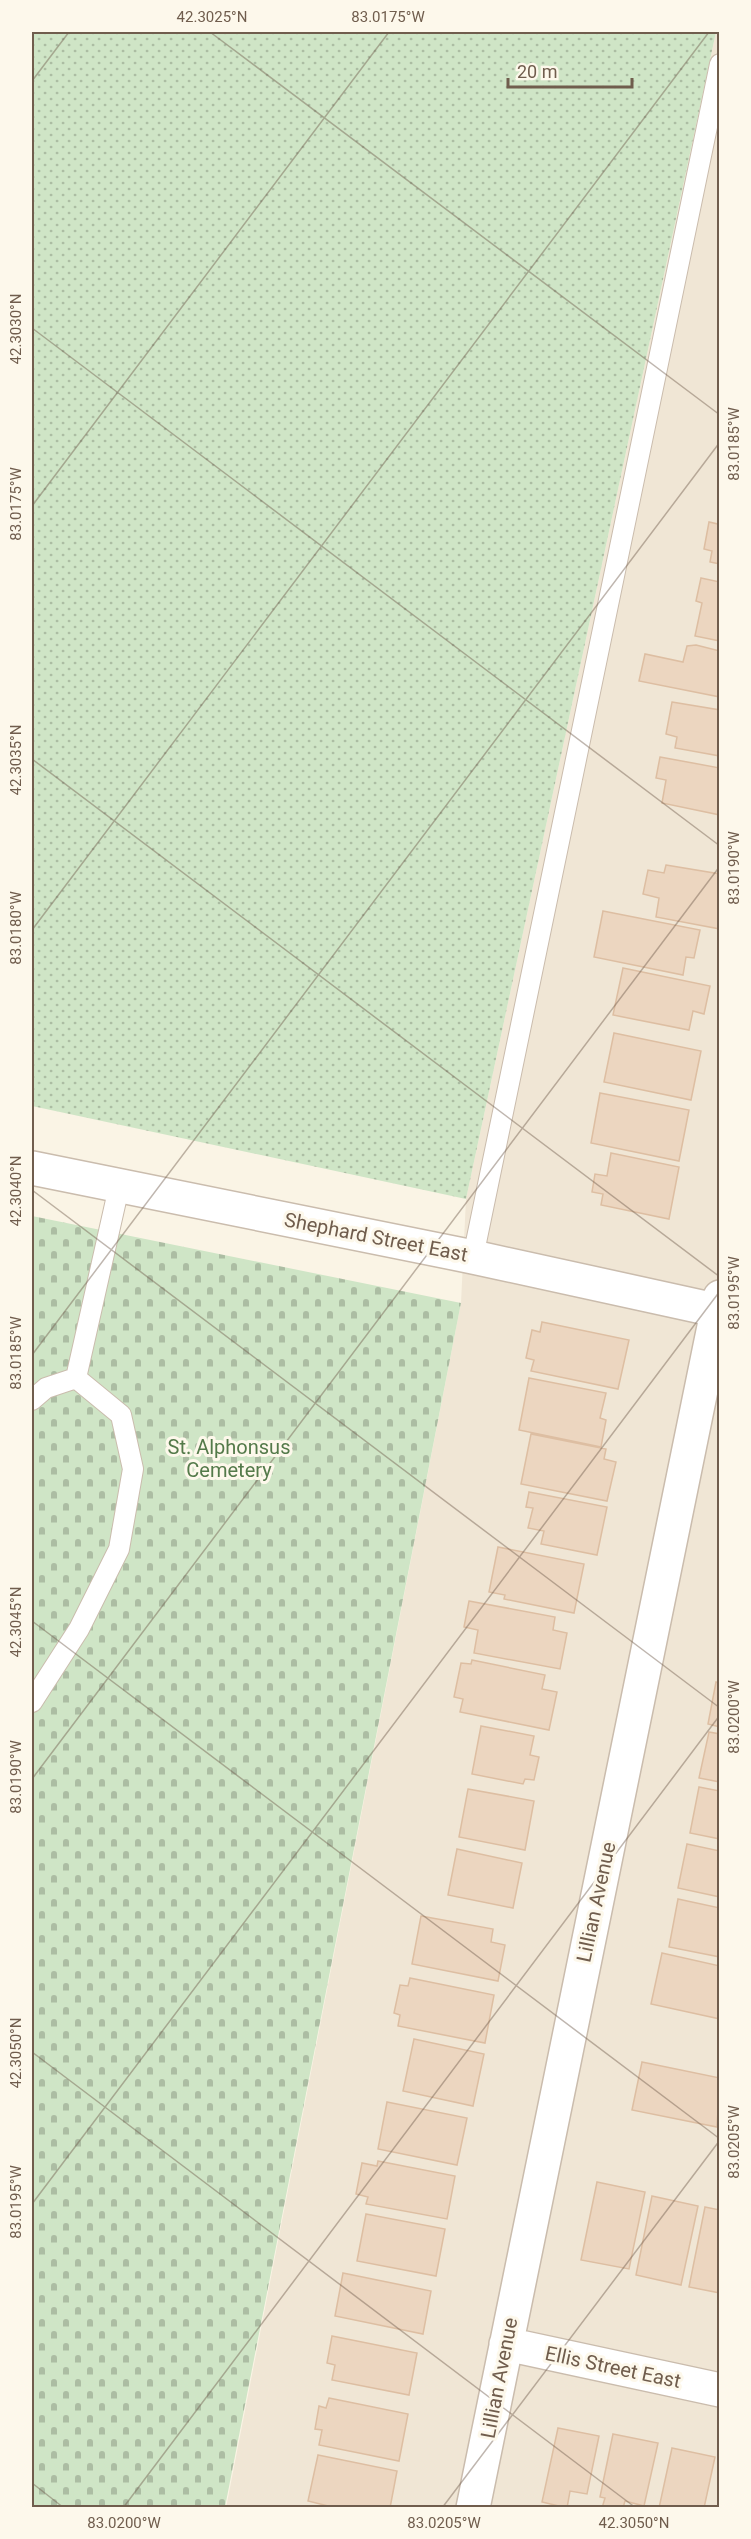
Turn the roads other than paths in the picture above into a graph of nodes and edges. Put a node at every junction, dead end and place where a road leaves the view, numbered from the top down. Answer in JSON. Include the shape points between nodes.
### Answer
{"nodes":[{"id":1,"x":720,"y":64,"type":"edge"},
{"id":2,"x":32,"y":1168,"type":"edge"},
{"id":3,"x":119,"y":1186,"type":"junction"},
{"id":4,"x":473,"y":1257,"type":"junction"},
{"id":5,"x":719,"y":1306,"type":"edge"},
{"id":6,"x":76,"y":1378,"type":"junction"},
{"id":7,"x":32,"y":1400,"type":"edge"},
{"id":8,"x":32,"y":1702,"type":"edge"},
{"id":9,"x":506,"y":2344,"type":"junction"},
{"id":10,"x":720,"y":2390,"type":"edge"},
{"id":11,"x":473,"y":2508,"type":"edge"}],
"edges":[{"from":1,"to":4,"type":"lane"},
{"from":2,"to":3,"type":"street","name":"Shephard Street East"},
{"from":3,"to":4,"type":"street","name":"Shephard Street East"},
{"from":3,"to":6,"type":"lane"},
{"from":4,"to":5,"type":"street","name":"Shephard Street East"},
{"from":5,"to":9,"type":"street","name":"Lillian Avenue"},
{"from":6,"to":7,"type":"lane","via":[[46,1389]]},
{"from":6,"to":8,"type":"lane","via":[[122,1414],[133,1469],[119,1549],[79,1629]]},
{"from":9,"to":10,"type":"street","name":"Ellis Street East"},
{"from":9,"to":11,"type":"street","name":"Lillian Avenue"}]}
